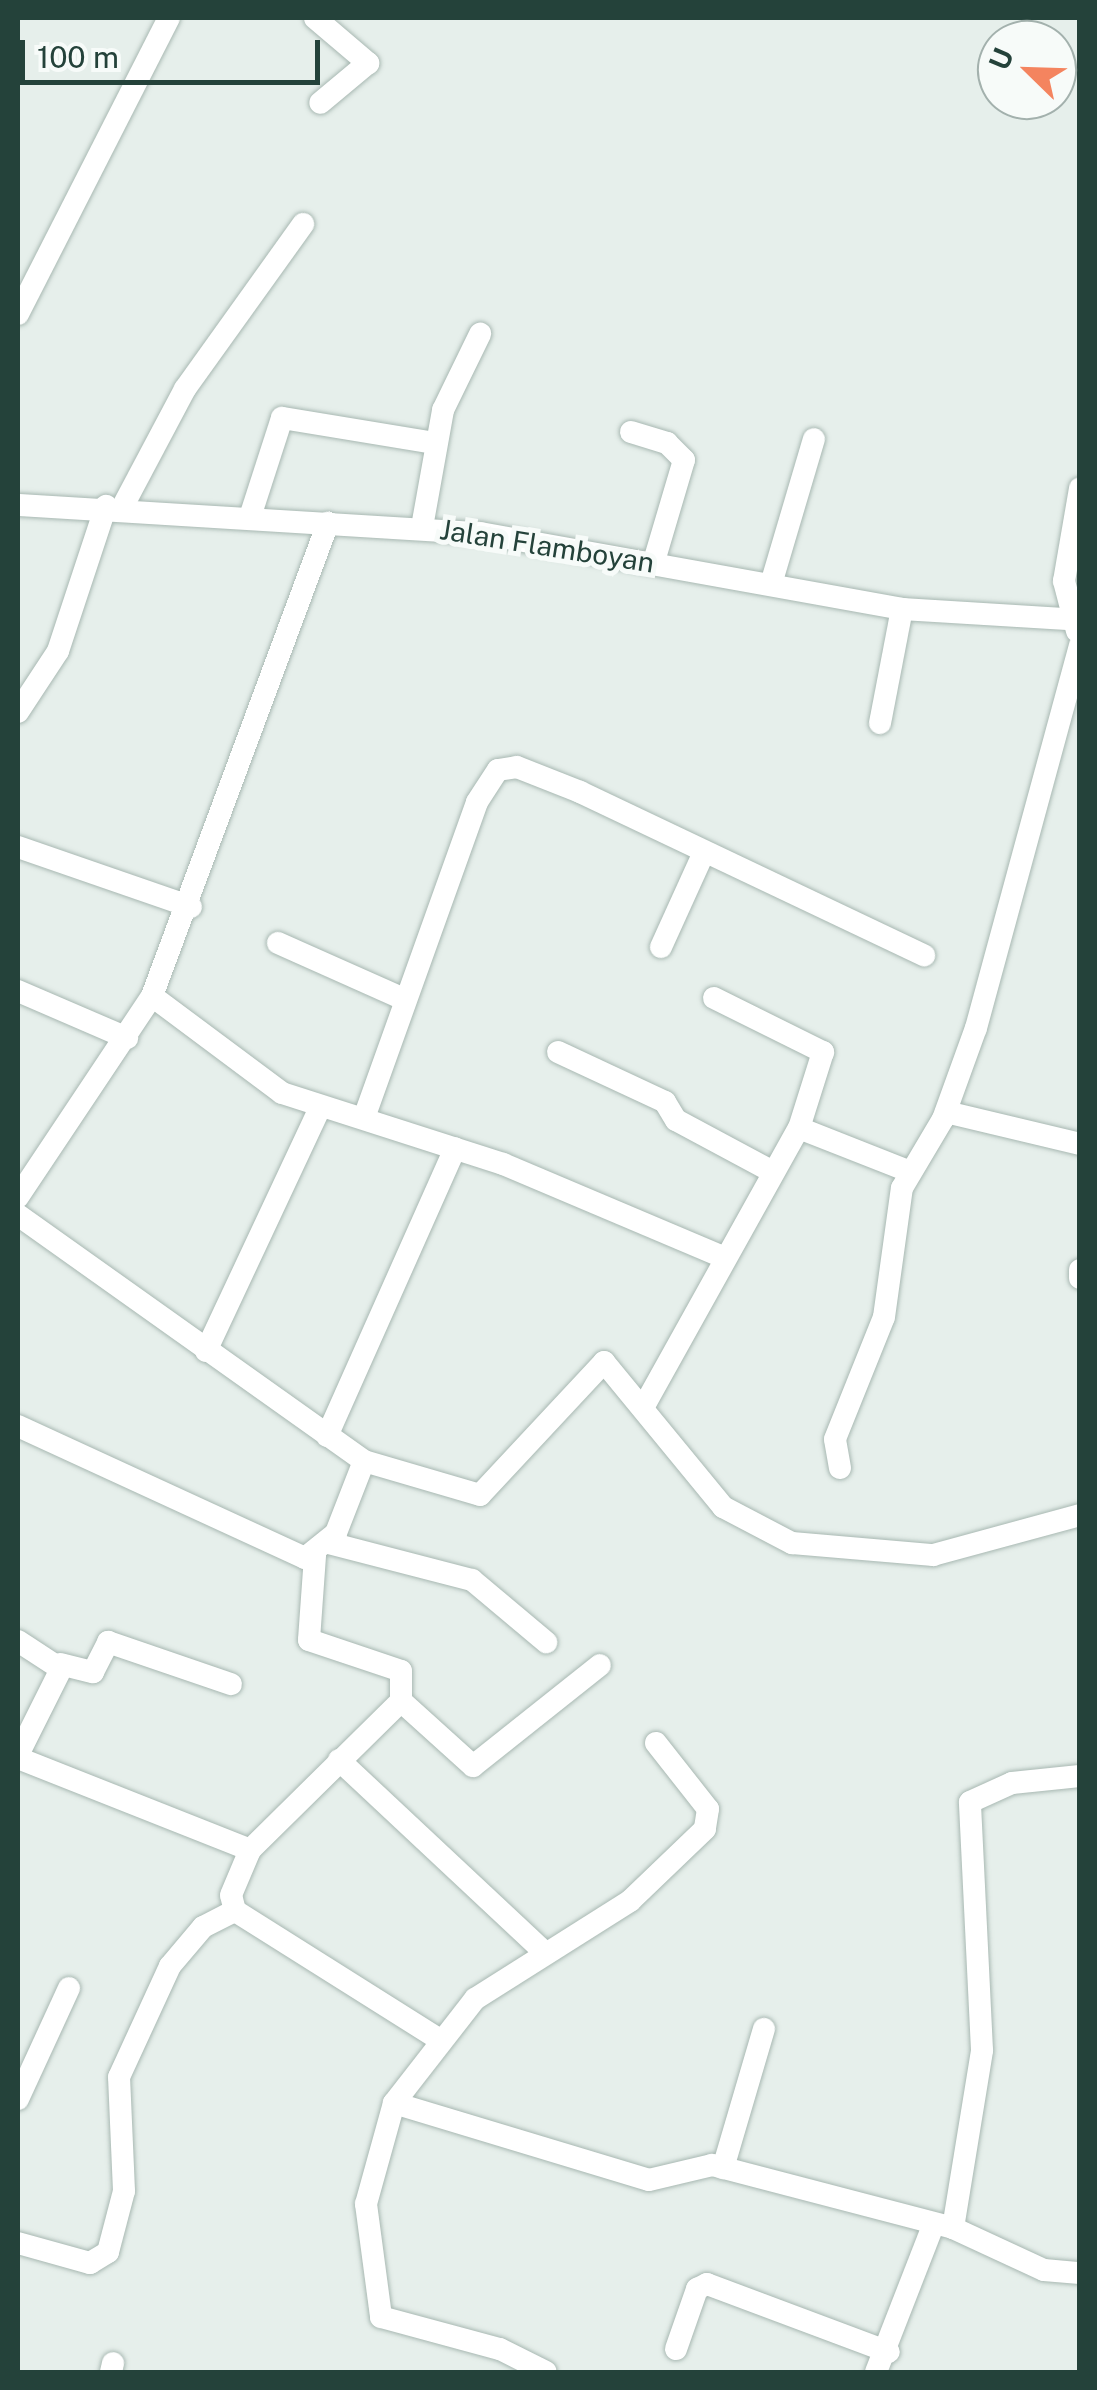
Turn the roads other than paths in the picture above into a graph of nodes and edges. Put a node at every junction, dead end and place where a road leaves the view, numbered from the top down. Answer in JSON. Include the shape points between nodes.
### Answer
{"nodes":[{"id":1,"x":169,"y":18,"type":"edge"},
{"id":2,"x":315,"y":18,"type":"edge"},
{"id":3,"x":320,"y":104,"type":"dead end"},
{"id":4,"x":303,"y":224,"type":"dead end"},
{"id":5,"x":18,"y":314,"type":"edge"},
{"id":6,"x":480,"y":334,"type":"dead end"},
{"id":7,"x":631,"y":432,"type":"dead end"},
{"id":8,"x":814,"y":440,"type":"dead end"},
{"id":9,"x":436,"y":443,"type":"junction"},
{"id":10,"x":1080,"y":488,"type":"edge"},
{"id":11,"x":18,"y":506,"type":"edge"},
{"id":12,"x":114,"y":506,"type":"junction"},
{"id":13,"x":250,"y":517,"type":"junction"},
{"id":14,"x":328,"y":523,"type":"junction"},
{"id":15,"x":422,"y":527,"type":"junction"},
{"id":16,"x":654,"y":561,"type":"junction"},
{"id":17,"x":771,"y":584,"type":"junction"},
{"id":18,"x":902,"y":609,"type":"junction"},
{"id":19,"x":1078,"y":631,"type":"edge"},
{"id":20,"x":18,"y":712,"type":"edge"},
{"id":21,"x":880,"y":723,"type":"dead end"},
{"id":22,"x":18,"y":848,"type":"edge"},
{"id":23,"x":704,"y":852,"type":"junction"},
{"id":24,"x":191,"y":907,"type":"junction"},
{"id":25,"x":278,"y":943,"type":"dead end"},
{"id":26,"x":661,"y":947,"type":"dead end"},
{"id":27,"x":924,"y":955,"type":"dead end"},
{"id":28,"x":18,"y":991,"type":"edge"},
{"id":29,"x":152,"y":996,"type":"junction"},
{"id":30,"x":404,"y":998,"type":"junction"},
{"id":31,"x":714,"y":998,"type":"dead end"},
{"id":32,"x":126,"y":1038,"type":"junction"},
{"id":33,"x":558,"y":1052,"type":"dead end"},
{"id":34,"x":320,"y":1108,"type":"junction"},
{"id":35,"x":946,"y":1112,"type":"junction"},
{"id":36,"x":365,"y":1115,"type":"junction"},
{"id":37,"x":799,"y":1128,"type":"junction"},
{"id":38,"x":1080,"y":1144,"type":"edge"},
{"id":39,"x":455,"y":1148,"type":"junction"},
{"id":40,"x":908,"y":1171,"type":"junction"},
{"id":41,"x":773,"y":1172,"type":"junction"},
{"id":42,"x":18,"y":1197,"type":"edge"},
{"id":43,"x":18,"y":1215,"type":"edge"},
{"id":44,"x":724,"y":1257,"type":"junction"},
{"id":45,"x":206,"y":1351,"type":"junction"},
{"id":46,"x":644,"y":1406,"type":"junction"},
{"id":47,"x":18,"y":1426,"type":"edge"},
{"id":48,"x":327,"y":1436,"type":"junction"},
{"id":49,"x":364,"y":1461,"type":"junction"},
{"id":50,"x":840,"y":1468,"type":"dead end"},
{"id":51,"x":1080,"y":1515,"type":"edge"},
{"id":52,"x":322,"y":1550,"type":"junction"},
{"id":53,"x":18,"y":1641,"type":"edge"},
{"id":54,"x":546,"y":1642,"type":"dead end"},
{"id":55,"x":60,"y":1664,"type":"junction"},
{"id":56,"x":600,"y":1665,"type":"dead end"},
{"id":57,"x":231,"y":1684,"type":"dead end"},
{"id":58,"x":401,"y":1701,"type":"junction"},
{"id":59,"x":656,"y":1743,"type":"dead end"},
{"id":60,"x":18,"y":1757,"type":"edge"},
{"id":61,"x":339,"y":1760,"type":"junction"},
{"id":62,"x":1080,"y":1776,"type":"edge"},
{"id":63,"x":250,"y":1850,"type":"junction"},
{"id":64,"x":235,"y":1911,"type":"junction"},
{"id":65,"x":544,"y":1952,"type":"junction"},
{"id":66,"x":69,"y":1988,"type":"dead end"},
{"id":67,"x":764,"y":2030,"type":"dead end"},
{"id":68,"x":437,"y":2038,"type":"junction"},
{"id":69,"x":18,"y":2099,"type":"edge"},
{"id":70,"x":394,"y":2102,"type":"junction"},
{"id":71,"x":723,"y":2168,"type":"junction"},
{"id":72,"x":943,"y":2228,"type":"junction"},
{"id":73,"x":18,"y":2243,"type":"edge"},
{"id":74,"x":1080,"y":2273,"type":"edge"},
{"id":75,"x":676,"y":2349,"type":"dead end"},
{"id":76,"x":882,"y":2362,"type":"edge"},
{"id":77,"x":546,"y":2372,"type":"edge"}],
"edges":[{"from":1,"to":5,"type":"street"},
{"from":2,"to":3,"type":"street","via":[[368,63]]},
{"from":4,"to":12,"type":"street","via":[[185,389]]},
{"from":6,"to":9,"type":"street"},
{"from":7,"to":16,"type":"street","via":[[667,443],[684,460]]},
{"from":8,"to":17,"type":"street"},
{"from":9,"to":13,"type":"street","via":[[282,418]]},
{"from":9,"to":15,"type":"street"},
{"from":10,"to":19,"type":"street","via":[[1064,581]]},
{"from":11,"to":12,"type":"street","name":"Jalan Flamboyan"},
{"from":12,"to":13,"type":"street","name":"Jalan Flamboyan"},
{"from":12,"to":20,"type":"street","via":[[58,651]]},
{"from":13,"to":14,"type":"street","name":"Jalan Flamboyan"},
{"from":14,"to":15,"type":"street","name":"Jalan Flamboyan"},
{"from":14,"to":24,"type":"street"},
{"from":15,"to":16,"type":"street","name":"Jalan Flamboyan"},
{"from":16,"to":17,"type":"street","name":"Jalan Flamboyan"},
{"from":17,"to":18,"type":"street","name":"Jalan Flamboyan"},
{"from":18,"to":19,"type":"street","name":"Jalan Flamboyan"},
{"from":18,"to":21,"type":"street"},
{"from":19,"to":35,"type":"street","via":[[1017,892]]},
{"from":22,"to":24,"type":"street"},
{"from":23,"to":26,"type":"street"},
{"from":23,"to":27,"type":"street"},
{"from":23,"to":30,"type":"street","via":[[517,767],[498,770],[476,802]]},
{"from":24,"to":29,"type":"street"},
{"from":25,"to":30,"type":"street"},
{"from":28,"to":32,"type":"street"},
{"from":29,"to":32,"type":"street"},
{"from":29,"to":34,"type":"street","via":[[214,1036],[251,1075]]},
{"from":30,"to":36,"type":"street"},
{"from":31,"to":37,"type":"street","via":[[823,1052]]},
{"from":32,"to":42,"type":"street"},
{"from":33,"to":41,"type":"street","via":[[665,1102],[676,1120]]},
{"from":34,"to":36,"type":"street"},
{"from":34,"to":45,"type":"street"},
{"from":35,"to":38,"type":"street"},
{"from":35,"to":40,"type":"street"},
{"from":36,"to":39,"type":"street"},
{"from":37,"to":40,"type":"street"},
{"from":37,"to":41,"type":"street"},
{"from":39,"to":44,"type":"street"},
{"from":39,"to":48,"type":"street"},
{"from":40,"to":50,"type":"street","via":[[884,1317],[835,1439]]},
{"from":41,"to":44,"type":"street"},
{"from":43,"to":45,"type":"street"},
{"from":44,"to":46,"type":"street","via":[[716,1288]]},
{"from":45,"to":48,"type":"street"},
{"from":46,"to":49,"type":"street","via":[[600,1362],[480,1495]]},
{"from":46,"to":51,"type":"street","via":[[723,1508],[792,1544],[933,1555]]},
{"from":47,"to":52,"type":"street","via":[[286,1552]]},
{"from":48,"to":49,"type":"street"},
{"from":49,"to":52,"type":"street"},
{"from":52,"to":54,"type":"street","via":[[472,1580]]},
{"from":52,"to":58,"type":"street","via":[[309,1640],[398,1668]]},
{"from":53,"to":55,"type":"street"},
{"from":55,"to":57,"type":"street","via":[[93,1672],[108,1642]]},
{"from":55,"to":60,"type":"street"},
{"from":56,"to":58,"type":"street","via":[[473,1766]]},
{"from":58,"to":61,"type":"street"},
{"from":59,"to":65,"type":"street","via":[[708,1809],[706,1829],[630,1901]]},
{"from":60,"to":63,"type":"street"},
{"from":61,"to":63,"type":"street"},
{"from":61,"to":65,"type":"street"},
{"from":62,"to":72,"type":"street","via":[[1012,1783],[970,1802],[982,2050]]},
{"from":63,"to":64,"type":"street","via":[[231,1894]]},
{"from":64,"to":68,"type":"street"},
{"from":64,"to":73,"type":"street","via":[[204,1927],[170,1966],[119,2077],[124,2191],[108,2252],[90,2264]]},
{"from":65,"to":68,"type":"street"},
{"from":66,"to":69,"type":"street"},
{"from":67,"to":71,"type":"street"},
{"from":68,"to":70,"type":"street"},
{"from":70,"to":71,"type":"street","via":[[649,2180]]},
{"from":70,"to":77,"type":"street","via":[[366,2204],[382,2318],[500,2350]]},
{"from":71,"to":72,"type":"street"},
{"from":72,"to":74,"type":"street","via":[[1044,2270]]},
{"from":72,"to":76,"type":"street"},
{"from":75,"to":76,"type":"street","via":[[697,2289],[708,2284]]}]}
